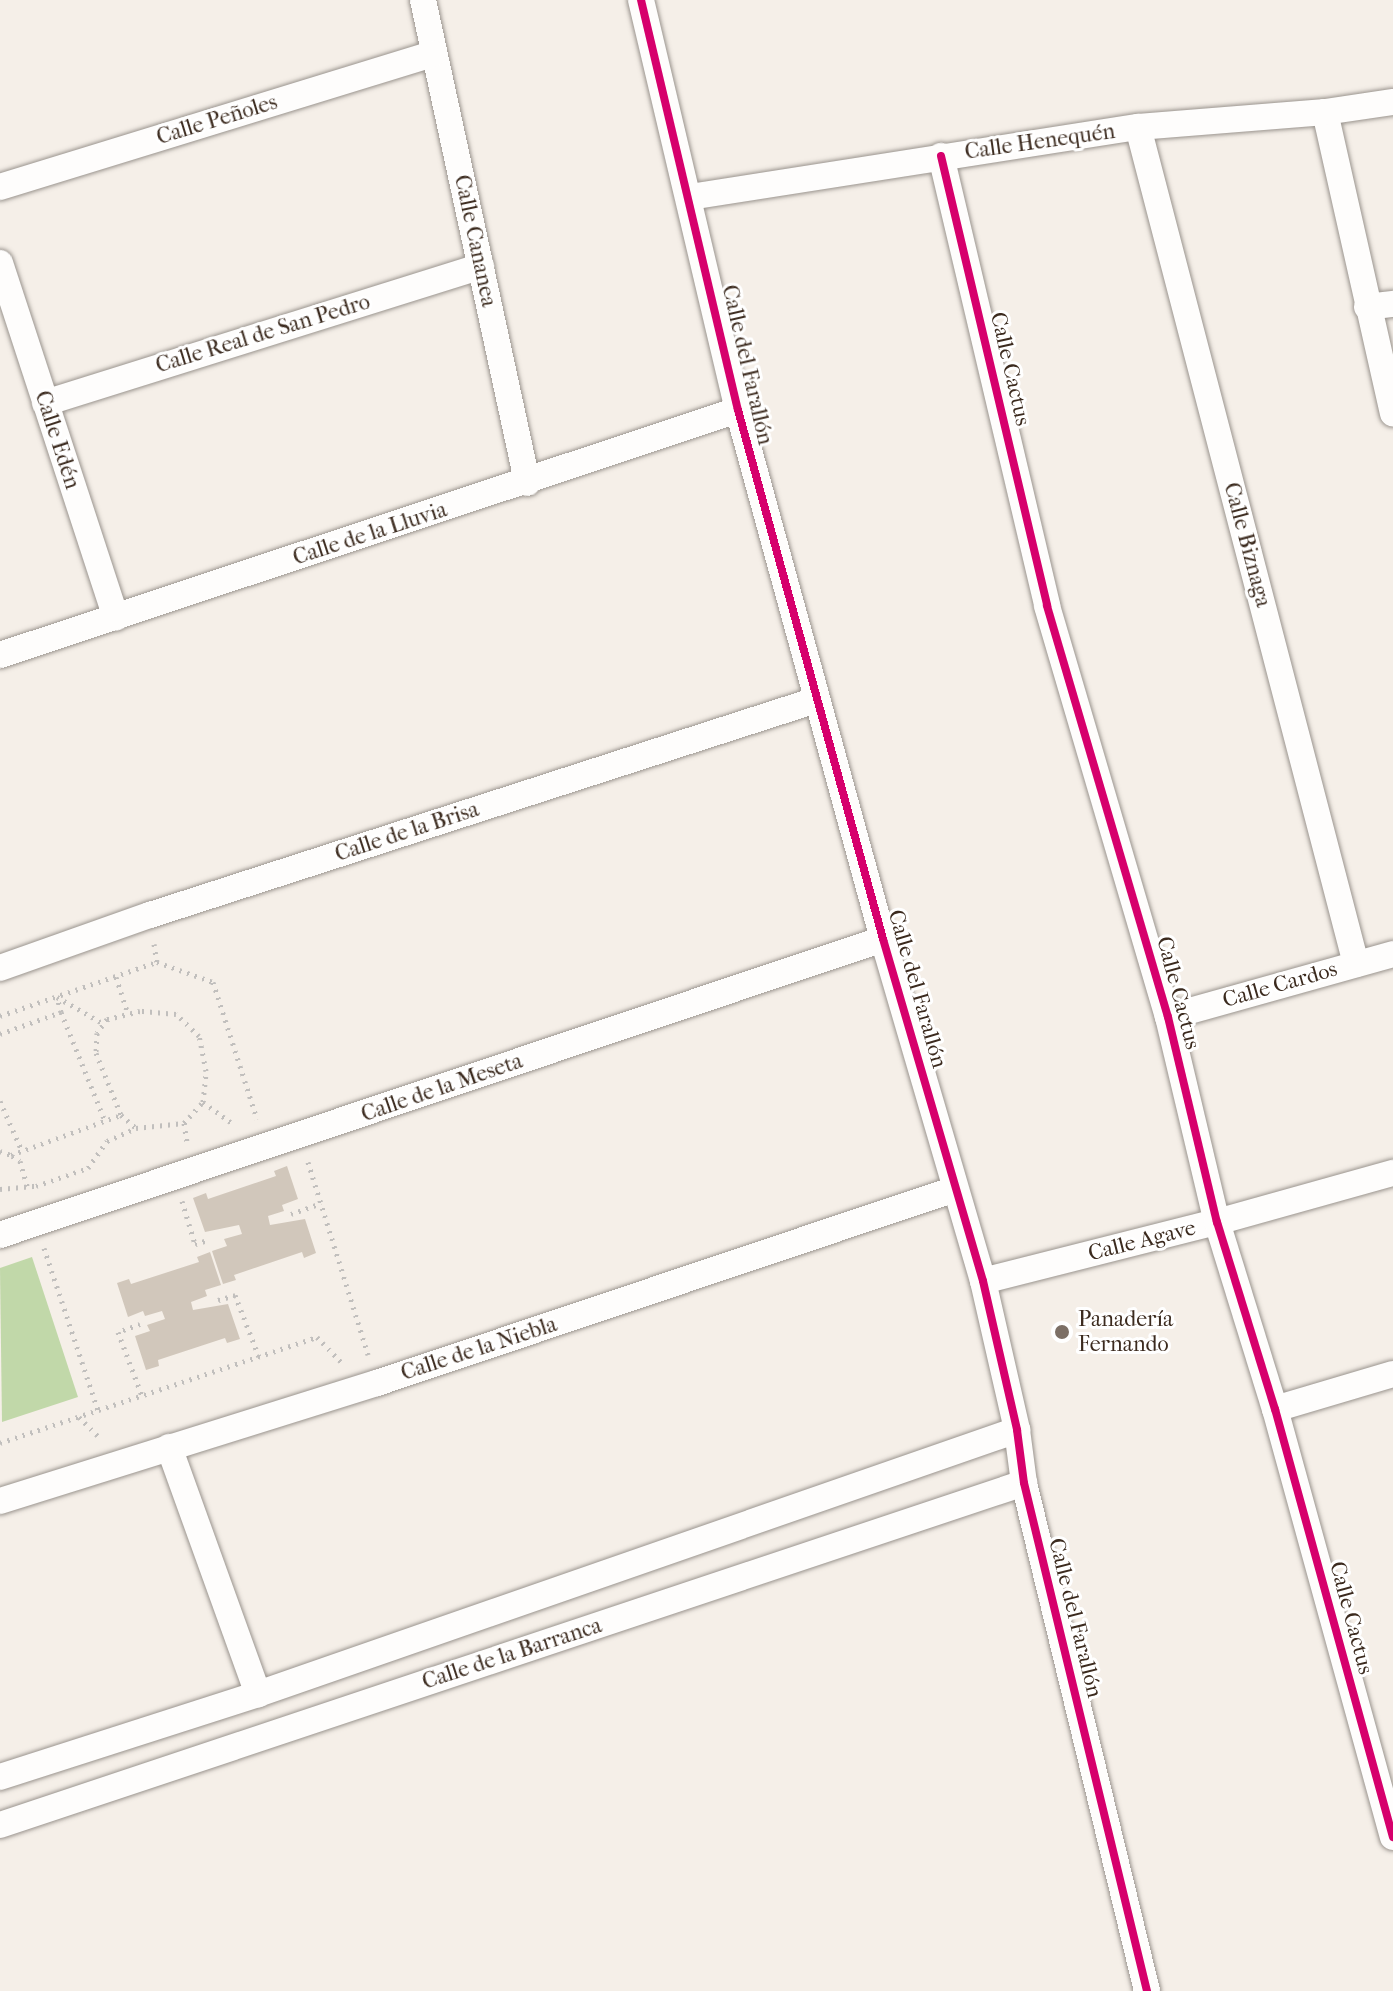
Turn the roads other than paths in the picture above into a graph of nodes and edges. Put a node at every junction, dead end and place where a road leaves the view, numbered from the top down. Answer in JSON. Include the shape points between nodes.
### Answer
{"nodes":[{"id":1,"x":423,"y":0,"type":"edge"},
{"id":2,"x":641,"y":0,"type":"edge"},
{"id":3,"x":433,"y":54,"type":"junction"},
{"id":4,"x":1393,"y":102,"type":"edge"},
{"id":5,"x":1325,"y":112,"type":"junction"},
{"id":6,"x":1138,"y":127,"type":"junction"},
{"id":7,"x":941,"y":156,"type":"junction"},
{"id":8,"x":0,"y":187,"type":"edge"},
{"id":9,"x":690,"y":197,"type":"junction"},
{"id":10,"x":0,"y":263,"type":"edge"},
{"id":11,"x":481,"y":266,"type":"junction"},
{"id":12,"x":1380,"y":305,"type":"edge"},
{"id":13,"x":45,"y":403,"type":"junction"},
{"id":14,"x":738,"y":410,"type":"junction"},
{"id":15,"x":1393,"y":413,"type":"edge"},
{"id":16,"x":527,"y":483,"type":"junction"},
{"id":17,"x":116,"y":617,"type":"junction"},
{"id":18,"x":0,"y":655,"type":"edge"},
{"id":19,"x":816,"y":700,"type":"junction"},
{"id":20,"x":883,"y":939,"type":"junction"},
{"id":21,"x":1393,"y":954,"type":"edge"},
{"id":22,"x":1356,"y":964,"type":"junction"},
{"id":23,"x":0,"y":968,"type":"edge"},
{"id":24,"x":1168,"y":1017,"type":"junction"},
{"id":25,"x":1393,"y":1173,"type":"edge"},
{"id":26,"x":955,"y":1189,"type":"junction"},
{"id":27,"x":1217,"y":1222,"type":"junction"},
{"id":28,"x":0,"y":1235,"type":"edge"},
{"id":29,"x":983,"y":1281,"type":"junction"},
{"id":30,"x":1393,"y":1374,"type":"edge"},
{"id":31,"x":1275,"y":1409,"type":"junction"},
{"id":32,"x":1017,"y":1430,"type":"junction"},
{"id":33,"x":169,"y":1447,"type":"junction"},
{"id":34,"x":1024,"y":1483,"type":"junction"},
{"id":35,"x":0,"y":1501,"type":"edge"},
{"id":36,"x":258,"y":1694,"type":"junction"},
{"id":37,"x":0,"y":1777,"type":"edge"},
{"id":38,"x":0,"y":1825,"type":"edge"},
{"id":39,"x":1393,"y":1837,"type":"edge"},
{"id":40,"x":1147,"y":1991,"type":"edge"}],
"edges":[{"from":1,"to":3,"type":"street","name":"Calle Cananea"},
{"from":2,"to":9,"type":"street","name":"Calle del Farallón"},
{"from":3,"to":8,"type":"street","name":"Calle Peñoles"},
{"from":3,"to":11,"type":"street","name":"Calle Cananea"},
{"from":4,"to":5,"type":"street","name":"Calle Henequén"},
{"from":5,"to":6,"type":"street","name":"Calle Henequén"},
{"from":5,"to":12,"type":"street"},
{"from":6,"to":7,"type":"street","name":"Calle Henequén"},
{"from":6,"to":22,"type":"street","name":"Calle Biznaga"},
{"from":7,"to":9,"type":"street","name":"Calle Henequén"},
{"from":7,"to":24,"type":"street","name":"Calle Cactus","via":[[1047,606]]},
{"from":9,"to":14,"type":"street","name":"Calle del Farallón"},
{"from":10,"to":13,"type":"street","name":"Calle Edén"},
{"from":11,"to":13,"type":"street","name":"Calle Real de San Pedro"},
{"from":11,"to":16,"type":"street","name":"Calle Cananea"},
{"from":12,"to":15,"type":"street"},
{"from":13,"to":17,"type":"street","name":"Calle Edén"},
{"from":14,"to":16,"type":"street","name":"Calle de la Lluvia"},
{"from":14,"to":19,"type":"street","name":"Calle del Farallón"},
{"from":16,"to":17,"type":"street","name":"Calle de la Lluvia"},
{"from":17,"to":18,"type":"street","name":"Calle de la Lluvia"},
{"from":19,"to":20,"type":"street","name":"Calle del Farallón"},
{"from":19,"to":23,"type":"street","name":"Calle de la Brisa"},
{"from":20,"to":26,"type":"street","name":"Calle del Farallón"},
{"from":20,"to":28,"type":"street","name":"Calle de la Meseta"},
{"from":21,"to":22,"type":"street","name":"Calle Cardos"},
{"from":22,"to":24,"type":"street","name":"Calle Cardos"},
{"from":24,"to":27,"type":"street","name":"Calle Cactus"},
{"from":25,"to":27,"type":"street","name":"Calle Agave"},
{"from":26,"to":29,"type":"street","name":"Calle del Farallón"},
{"from":26,"to":33,"type":"street","name":"Calle de la Niebla"},
{"from":27,"to":29,"type":"street","name":"Calle Agave"},
{"from":27,"to":31,"type":"street","name":"Calle Cactus"},
{"from":29,"to":32,"type":"street","name":"Calle del Farallón"},
{"from":30,"to":31,"type":"street"},
{"from":31,"to":39,"type":"street","name":"Calle Cactus"},
{"from":32,"to":34,"type":"street","name":"Calle del Farallón"},
{"from":32,"to":36,"type":"street","name":"Calle de la Barranca"},
{"from":33,"to":35,"type":"street","name":"Calle de la Niebla"},
{"from":33,"to":36,"type":"street"},
{"from":34,"to":38,"type":"street","name":"Calle de la Barranca"},
{"from":34,"to":40,"type":"street","name":"Calle del Farallón"},
{"from":36,"to":37,"type":"street","name":"Calle de la Barranca"}]}
